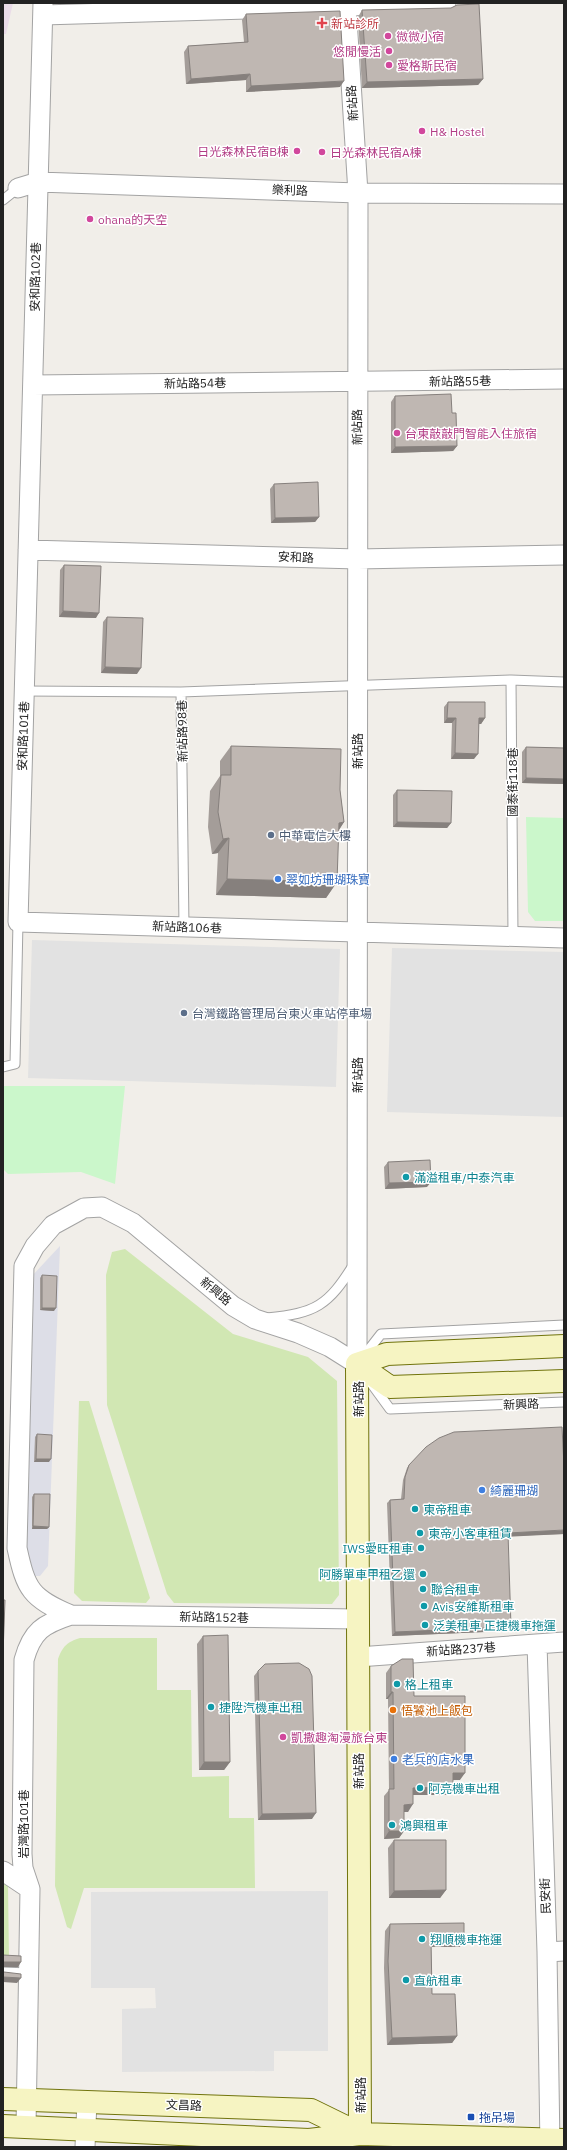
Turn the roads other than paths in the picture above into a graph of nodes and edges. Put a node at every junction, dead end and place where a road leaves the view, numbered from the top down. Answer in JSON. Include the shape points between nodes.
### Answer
{"nodes":[{"id":1,"x":446,"y":3,"type":"edge"},
{"id":2,"x":346,"y":4,"type":"edge"},
{"id":3,"x":43,"y":9,"type":"edge"},
{"id":4,"x":38,"y":182,"type":"junction"},
{"id":5,"x":18,"y":188,"type":"joint"},
{"id":6,"x":358,"y":193,"type":"junction"},
{"id":7,"x":564,"y":194,"type":"edge"},
{"id":8,"x":3,"y":200,"type":"edge"},
{"id":9,"x":564,"y":379,"type":"edge"},
{"id":10,"x":356,"y":382,"type":"junction"},
{"id":11,"x":33,"y":385,"type":"junction"},
{"id":12,"x":28,"y":550,"type":"junction"},
{"id":13,"x":564,"y":555,"type":"edge"},
{"id":14,"x":358,"y":559,"type":"junction"},
{"id":15,"x":511,"y":680,"type":"junction"},
{"id":16,"x":564,"y":682,"type":"edge"},
{"id":17,"x":358,"y":686,"type":"junction"},
{"id":18,"x":24,"y":691,"type":"junction"},
{"id":19,"x":181,"y":692,"type":"junction"},
{"id":20,"x":18,"y":922,"type":"junction"},
{"id":21,"x":184,"y":927,"type":"junction"},
{"id":22,"x":357,"y":932,"type":"junction"},
{"id":23,"x":513,"y":936,"type":"junction"},
{"id":24,"x":564,"y":938,"type":"edge"},
{"id":25,"x":3,"y":1067,"type":"edge"},
{"id":26,"x":356,"y":1262,"type":"junction"},
{"id":27,"x":255,"y":1319,"type":"junction"},
{"id":28,"x":564,"y":1325,"type":"edge"},
{"id":29,"x":564,"y":1346,"type":"edge"},
{"id":30,"x":358,"y":1364,"type":"junction"},
{"id":31,"x":564,"y":1381,"type":"edge"},
{"id":32,"x":564,"y":1402,"type":"edge"},
{"id":33,"x":71,"y":1615,"type":"junction"},
{"id":34,"x":357,"y":1619,"type":"junction"},
{"id":35,"x":564,"y":1642,"type":"edge"},
{"id":36,"x":537,"y":1644,"type":"junction"},
{"id":37,"x":358,"y":1657,"type":"junction"},
{"id":38,"x":3,"y":1871,"type":"edge"},
{"id":39,"x":30,"y":1889,"type":"junction"},
{"id":40,"x":556,"y":1952,"type":"edge"},
{"id":41,"x":3,"y":1972,"type":"edge"},
{"id":42,"x":29,"y":1973,"type":"junction"},
{"id":43,"x":3,"y":2099,"type":"edge"},
{"id":44,"x":26,"y":2100,"type":"junction"},
{"id":45,"x":87,"y":2102,"type":"junction"},
{"id":46,"x":3,"y":2126,"type":"edge"},
{"id":47,"x":26,"y":2127,"type":"junction"},
{"id":48,"x":86,"y":2138,"type":"edge"},
{"id":49,"x":360,"y":2141,"type":"edge"},
{"id":50,"x":555,"y":2142,"type":"edge"}],
"edges":[{"from":1,"to":2,"type":"street"},
{"from":2,"to":3,"type":"street"},
{"from":2,"to":6,"type":"street","name":"新站路"},
{"from":3,"to":4,"type":"street","name":"安和路102巷"},
{"from":4,"to":5,"type":"street","name":"樂利路"},
{"from":4,"to":6,"type":"street","name":"樂利路"},
{"from":4,"to":11,"type":"street","name":"安和路102巷"},
{"from":5,"to":8,"type":"lane"},
{"from":6,"to":7,"type":"street","name":"樂利路"},
{"from":6,"to":10,"type":"street","name":"新站路"},
{"from":9,"to":10,"type":"street","name":"新站路55巷"},
{"from":10,"to":11,"type":"street","name":"新站路54巷"},
{"from":10,"to":14,"type":"street","name":"新站路"},
{"from":11,"to":12,"type":"street","name":"安和路102巷"},
{"from":12,"to":14,"type":"street","name":"安和路"},
{"from":12,"to":18,"type":"street","name":"安和路101巷"},
{"from":13,"to":14,"type":"street","name":"安和路"},
{"from":14,"to":17,"type":"street","name":"新站路"},
{"from":15,"to":16,"type":"lane"},
{"from":15,"to":17,"type":"lane"},
{"from":15,"to":23,"type":"lane","name":"國泰街118巷"},
{"from":17,"to":19,"type":"lane"},
{"from":17,"to":22,"type":"street","name":"新站路"},
{"from":18,"to":19,"type":"lane","name":"新站路98巷"},
{"from":18,"to":20,"type":"street","name":"安和路101巷"},
{"from":19,"to":21,"type":"lane","name":"新站路98巷"},
{"from":20,"to":21,"type":"street","name":"新站路106巷"},
{"from":20,"to":25,"type":"lane","via":[[15,1064]]},
{"from":21,"to":22,"type":"street","name":"新站路106巷"},
{"from":22,"to":23,"type":"street","name":"新站路106巷"},
{"from":22,"to":26,"type":"street","name":"新站路"},
{"from":23,"to":24,"type":"street","name":"新站路106巷"},
{"from":26,"to":27,"type":"lane","via":[[342,1284],[318,1307],[295,1315]]},
{"from":26,"to":30,"type":"street","name":"新站路"},
{"from":27,"to":30,"type":"street","name":"新興路","via":[[298,1333],[330,1347]]},
{"from":27,"to":33,"type":"street","name":"新興路","via":[[234,1306],[133,1223],[102,1207],[84,1208],[53,1225],[35,1246],[24,1266],[17,1548],[24,1577],[34,1595]]},
{"from":28,"to":30,"type":"lane","via":[[381,1334]]},
{"from":29,"to":30,"type":"street","via":[[387,1354]]},
{"from":30,"to":31,"type":"street","name":"新興路","via":[[390,1387]]},
{"from":30,"to":32,"type":"lane","name":"新興路","via":[[390,1409]]},
{"from":30,"to":34,"type":"street","name":"新站路"},
{"from":33,"to":34,"type":"street","name":"新站路152巷"},
{"from":33,"to":39,"type":"street","name":"岩灣路101巷","via":[[52,1621],[35,1634],[29,1643],[24,1660],[22,1854],[23,1868]]},
{"from":34,"to":37,"type":"street","name":"新站路"},
{"from":35,"to":36,"type":"street","name":"新站路237巷"},
{"from":36,"to":37,"type":"street","name":"新站路237巷"},
{"from":36,"to":40,"type":"street","name":"民安街"},
{"from":37,"to":49,"type":"street","name":"新站路"},
{"from":38,"to":39,"type":"street"},
{"from":39,"to":42,"type":"street","name":"岩灣路101巷"},
{"from":40,"to":50,"type":"street","name":"民安街"},
{"from":41,"to":42,"type":"lane"},
{"from":42,"to":44,"type":"street","name":"岩灣路101巷"},
{"from":43,"to":44,"type":"street","name":"文昌路"},
{"from":44,"to":45,"type":"street","name":"文昌路"},
{"from":44,"to":47,"type":"street","name":"岩灣路101巷"},
{"from":45,"to":48,"type":"street"},
{"from":45,"to":49,"type":"street","name":"文昌路","via":[[311,2110]]},
{"from":46,"to":47,"type":"street","name":"文昌路"},
{"from":47,"to":48,"type":"street","name":"文昌路"},
{"from":48,"to":49,"type":"street","name":"文昌路"},
{"from":49,"to":50,"type":"street","name":"文昌路"}]}
